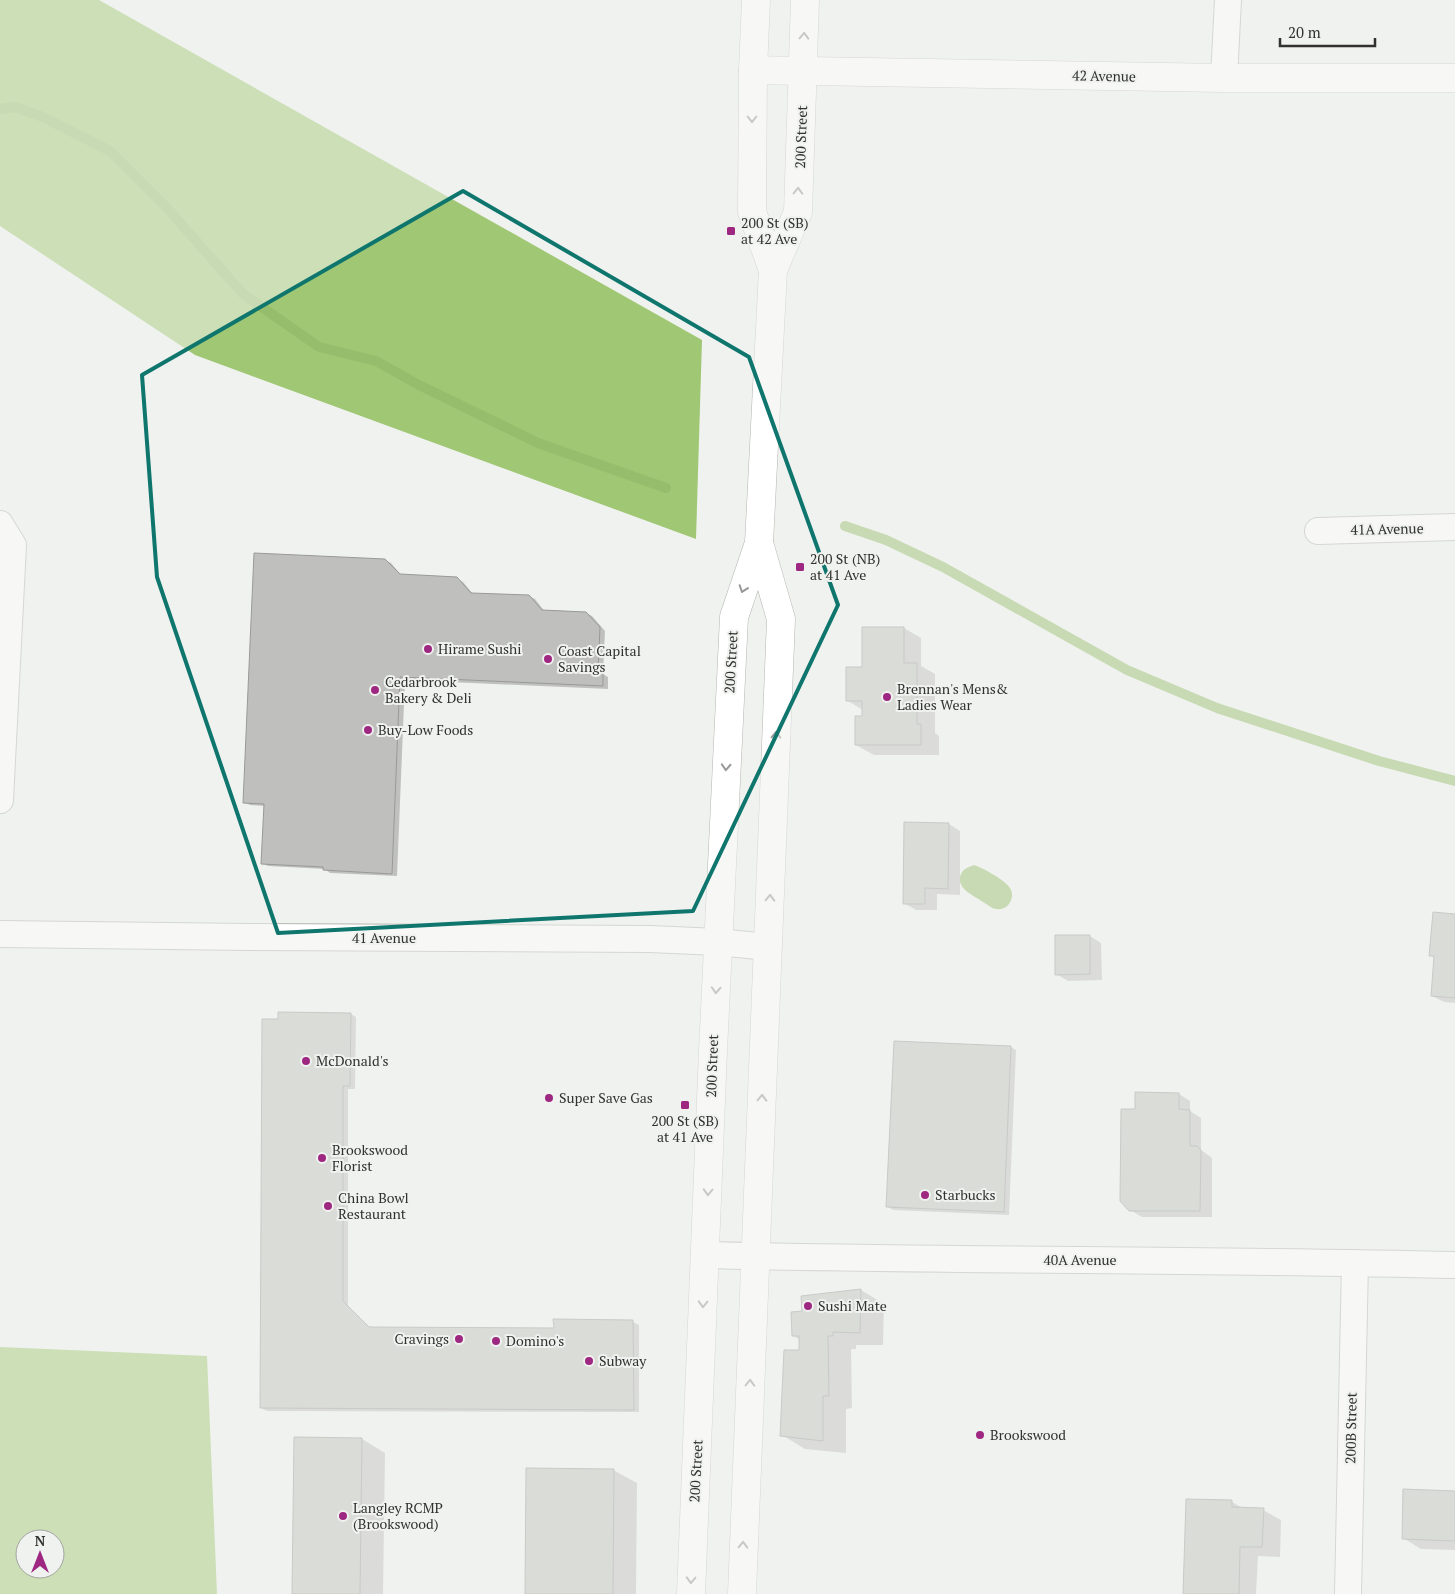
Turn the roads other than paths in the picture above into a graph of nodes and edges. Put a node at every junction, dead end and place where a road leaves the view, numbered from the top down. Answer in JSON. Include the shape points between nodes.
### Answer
{"nodes":[{"id":1,"x":756,"y":0,"type":"edge"},
{"id":2,"x":806,"y":0,"type":"edge"},
{"id":3,"x":1228,"y":0,"type":"edge"},
{"id":4,"x":753,"y":70,"type":"junction"},
{"id":5,"x":803,"y":71,"type":"junction"},
{"id":6,"x":1224,"y":78,"type":"junction"},
{"id":7,"x":1455,"y":78,"type":"edge"},
{"id":8,"x":773,"y":270,"type":"junction"},
{"id":9,"x":0,"y":524,"type":"edge"},
{"id":10,"x":1455,"y":527,"type":"edge"},
{"id":11,"x":1318,"y":531,"type":"dead end"},
{"id":12,"x":759,"y":543,"type":"junction"},
{"id":13,"x":0,"y":800,"type":"edge"},
{"id":14,"x":0,"y":934,"type":"edge"},
{"id":15,"x":718,"y":942,"type":"junction"},
{"id":16,"x":768,"y":946,"type":"junction"},
{"id":17,"x":705,"y":1255,"type":"junction"},
{"id":18,"x":756,"y":1256,"type":"junction"},
{"id":19,"x":1355,"y":1263,"type":"junction"},
{"id":20,"x":1455,"y":1265,"type":"edge"},
{"id":21,"x":691,"y":1594,"type":"edge"},
{"id":22,"x":742,"y":1594,"type":"edge"},
{"id":23,"x":1348,"y":1594,"type":"edge"}],
"edges":[{"from":1,"to":4,"type":"main road","name":"200 Street"},
{"from":5,"to":2,"type":"main road","name":"200 Street","one_way":true},
{"from":3,"to":6,"type":"street"},
{"from":4,"to":5,"type":"main road","name":"42 Avenue"},
{"from":4,"to":8,"type":"main road","name":"200 Street","one_way":true,"via":[[752,212]]},
{"from":5,"to":6,"type":"main road","name":"42 Avenue"},
{"from":8,"to":5,"type":"main road","name":"200 Street","one_way":true,"via":[[798,212]]},
{"from":6,"to":7,"type":"main road","name":"42 Avenue"},
{"from":8,"to":12,"type":"main road","name":"200 Street"},
{"from":9,"to":13,"type":"street","via":[[13,545]]},
{"from":10,"to":11,"type":"street","name":"41A Avenue"},
{"from":12,"to":15,"type":"main road","name":"200 Street","one_way":true,"via":[[734,616]]},
{"from":16,"to":12,"type":"main road","name":"200 Street","one_way":true,"via":[[781,619]]},
{"from":14,"to":15,"type":"street","name":"41 Avenue","via":[[650,938]]},
{"from":15,"to":16,"type":"street","name":"41 Avenue"},
{"from":15,"to":17,"type":"main road","name":"200 Street","one_way":true},
{"from":18,"to":16,"type":"main road","name":"200 Street","one_way":true},
{"from":17,"to":18,"type":"street","name":"40A Avenue"},
{"from":17,"to":21,"type":"main road","name":"200 Street","one_way":true},
{"from":18,"to":19,"type":"street","name":"40A Avenue"},
{"from":22,"to":18,"type":"main road","name":"200 Street","one_way":true},
{"from":19,"to":20,"type":"street","name":"40A Avenue"},
{"from":19,"to":23,"type":"street","name":"200B Street"}]}
